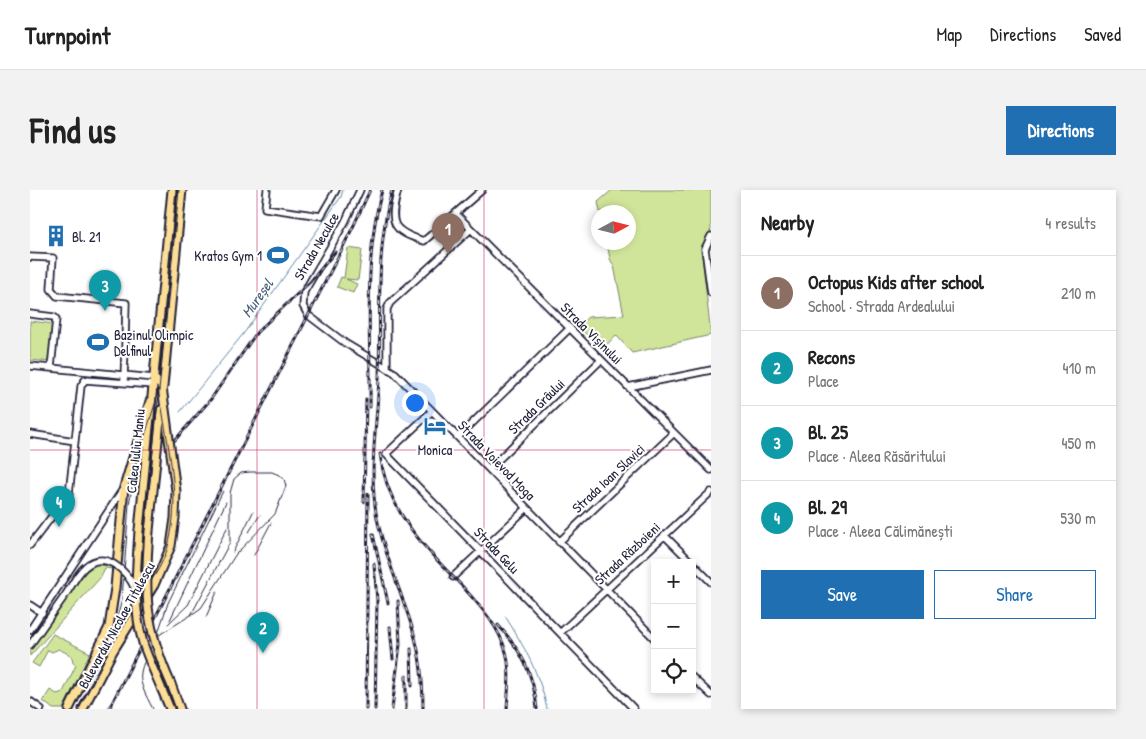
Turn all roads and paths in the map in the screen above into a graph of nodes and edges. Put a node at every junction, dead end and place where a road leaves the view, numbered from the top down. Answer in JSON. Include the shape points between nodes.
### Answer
{"nodes":[{"id":1,"x":172,"y":190,"type":"edge"},
{"id":2,"x":182,"y":190,"type":"edge"},
{"id":3,"x":267,"y":190,"type":"edge"},
{"id":4,"x":336,"y":190,"type":"edge"},
{"id":5,"x":360,"y":190,"type":"edge"},
{"id":6,"x":398,"y":190,"type":"edge"},
{"id":7,"x":482,"y":190,"type":"edge"},
{"id":8,"x":456,"y":214,"type":"junction"},
{"id":9,"x":470,"y":229,"type":"junction"},
{"id":10,"x":711,"y":236,"type":"edge"},
{"id":11,"x":30,"y":257,"type":"edge"},
{"id":12,"x":711,"y":293,"type":"edge"},
{"id":13,"x":30,"y":314,"type":"edge"},
{"id":14,"x":308,"y":315,"type":"joint"},
{"id":15,"x":570,"y":328,"type":"junction"},
{"id":16,"x":601,"y":360,"type":"junction"},
{"id":17,"x":30,"y":366,"type":"edge"},
{"id":18,"x":51,"y":368,"type":"junction"},
{"id":19,"x":387,"y":368,"type":"junction"},
{"id":20,"x":711,"y":370,"type":"edge"},
{"id":21,"x":124,"y":378,"type":"junction"},
{"id":22,"x":154,"y":384,"type":"junction"},
{"id":23,"x":628,"y":386,"type":"junction"},
{"id":24,"x":163,"y":392,"type":"junction"},
{"id":25,"x":432,"y":411,"type":"junction"},
{"id":26,"x":674,"y":433,"type":"junction"},
{"id":27,"x":30,"y":434,"type":"edge"},
{"id":28,"x":458,"y":438,"type":"junction"},
{"id":29,"x":76,"y":441,"type":"junction"},
{"id":30,"x":489,"y":469,"type":"junction"},
{"id":31,"x":711,"y":470,"type":"edge"},
{"id":32,"x":124,"y":487,"type":"junction"},
{"id":33,"x":711,"y":492,"type":"edge"},
{"id":34,"x":526,"y":509,"type":"junction"},
{"id":35,"x":664,"y":535,"type":"junction"},
{"id":36,"x":559,"y":542,"type":"junction"},
{"id":37,"x":30,"y":545,"type":"edge"},
{"id":38,"x":481,"y":552,"type":"junction"},
{"id":39,"x":688,"y":559,"type":"edge"},
{"id":40,"x":696,"y":567,"type":"edge"},
{"id":41,"x":453,"y":577,"type":"dead end"},
{"id":42,"x":711,"y":582,"type":"edge"},
{"id":43,"x":135,"y":589,"type":"junction"},
{"id":44,"x":606,"y":590,"type":"junction"},
{"id":45,"x":30,"y":605,"type":"edge"},
{"id":46,"x":42,"y":613,"type":"junction"},
{"id":47,"x":30,"y":630,"type":"edge"},
{"id":48,"x":560,"y":633,"type":"junction"},
{"id":49,"x":651,"y":635,"type":"edge"},
{"id":50,"x":30,"y":645,"type":"edge"},
{"id":51,"x":696,"y":681,"type":"edge"},
{"id":52,"x":711,"y":696,"type":"edge"},
{"id":53,"x":30,"y":702,"type":"edge"},
{"id":54,"x":36,"y":709,"type":"edge"},
{"id":55,"x":41,"y":709,"type":"edge"},
{"id":56,"x":69,"y":709,"type":"edge"},
{"id":57,"x":83,"y":709,"type":"edge"},
{"id":58,"x":170,"y":709,"type":"edge"},
{"id":59,"x":180,"y":709,"type":"edge"},
{"id":60,"x":634,"y":709,"type":"edge"}],
"edges":[{"from":1,"to":22,"type":"main road","name":"Calea Iuliu Maniu"},
{"from":2,"to":24,"type":"main road","name":"Calea Iuliu Maniu"},
{"from":3,"to":4,"type":"street","via":[[265,208],[321,216]]},
{"from":5,"to":14,"type":"street","name":"Strada Neculce","via":[[304,292],[302,302]]},
{"from":6,"to":8,"type":"street","via":[[394,215],[400,232],[425,240]]},
{"from":7,"to":8,"type":"street"},
{"from":8,"to":9,"type":"street","name":"Strada Vișinului"},
{"from":9,"to":15,"type":"street","name":"Strada Vișinului"},
{"from":9,"to":19,"type":"street","via":[[388,306]]},
{"from":10,"to":12,"type":"street","via":[[705,249]]},
{"from":11,"to":21,"type":"street","via":[[53,258],[50,289],[57,296],[126,303]]},
{"from":13,"to":18,"type":"street","via":[[56,320]]},
{"from":14,"to":19,"type":"street","name":"Strada Voievod Moga"},
{"from":15,"to":16,"type":"street","name":"Strada Vișinului"},
{"from":15,"to":28,"type":"street"},
{"from":16,"to":23,"type":"street","name":"Strada Vișinului"},
{"from":16,"to":30,"type":"street","name":"Strada Grâului"},
{"from":17,"to":18,"type":"street"},
{"from":18,"to":21,"type":"street"},
{"from":19,"to":25,"type":"street","name":"Strada Voievod Moga"},
{"from":20,"to":23,"type":"street"},
{"from":21,"to":22,"type":"street"},
{"from":21,"to":29,"type":"street","via":[[88,379],[83,382]]},
{"from":22,"to":24,"type":"main road","name":"Bulevardul Nicolae Titulescu","via":[[160,382]]},
{"from":22,"to":32,"type":"main road","name":"Bulevardul Nicolae Titulescu"},
{"from":22,"to":43,"type":"main road","name":"Calea Iuliu Maniu","bridge":true},
{"from":23,"to":26,"type":"street","name":"Strada Vișinului"},
{"from":24,"to":57,"type":"main road","name":"Bulevardul Nicolae Titulescu","via":[[176,491],[171,546],[154,585],[113,651]]},
{"from":24,"to":59,"type":"main road","name":"Calea Iuliu Maniu","bridge":true,"via":[[145,574],[146,609],[155,646]]},
{"from":25,"to":28,"type":"street","name":"Strada Voievod Moga"},
{"from":25,"to":38,"type":"street","name":"Strada Gelu","via":[[386,454]]},
{"from":26,"to":31,"type":"street","name":"Strada Vișinului"},
{"from":26,"to":36,"type":"street","name":"Strada Ioan Slavici"},
{"from":27,"to":29,"type":"street"},
{"from":28,"to":30,"type":"street","name":"Strada Voievod Moga"},
{"from":29,"to":37,"type":"street","via":[[69,494]]},
{"from":30,"to":34,"type":"street","name":"Strada Voievod Moga"},
{"from":32,"to":46,"type":"street"},
{"from":32,"to":56,"type":"main road","name":"Bulevardul Nicolae Titulescu","via":[[112,616]]},
{"from":33,"to":35,"type":"street","name":"Strada Războieni"},
{"from":34,"to":36,"type":"street","name":"Strada Voievod Moga"},
{"from":34,"to":38,"type":"street"},
{"from":35,"to":39,"type":"street"},
{"from":35,"to":44,"type":"street","name":"Strada Războieni"},
{"from":36,"to":44,"type":"street","name":"Strada Voievod Moga"},
{"from":38,"to":41,"type":"street"},
{"from":38,"to":48,"type":"street","name":"Strada Gelu"},
{"from":40,"to":42,"type":"street"},
{"from":43,"to":50,"type":"street","bridge":true,"via":[[121,568],[112,563],[89,564]]},
{"from":43,"to":58,"type":"main road","name":"Calea Iuliu Maniu","bridge":true,"via":[[143,644]]},
{"from":44,"to":48,"type":"street","name":"Strada Războieni"},
{"from":44,"to":49,"type":"street","name":"Strada Voievod Moga"},
{"from":45,"to":46,"type":"street"},
{"from":46,"to":47,"type":"street"},
{"from":48,"to":60,"type":"street","name":"Strada Gelu"},
{"from":51,"to":52,"type":"street"},
{"from":53,"to":54,"type":"street"},
{"from":53,"to":55,"type":"street"}]}
